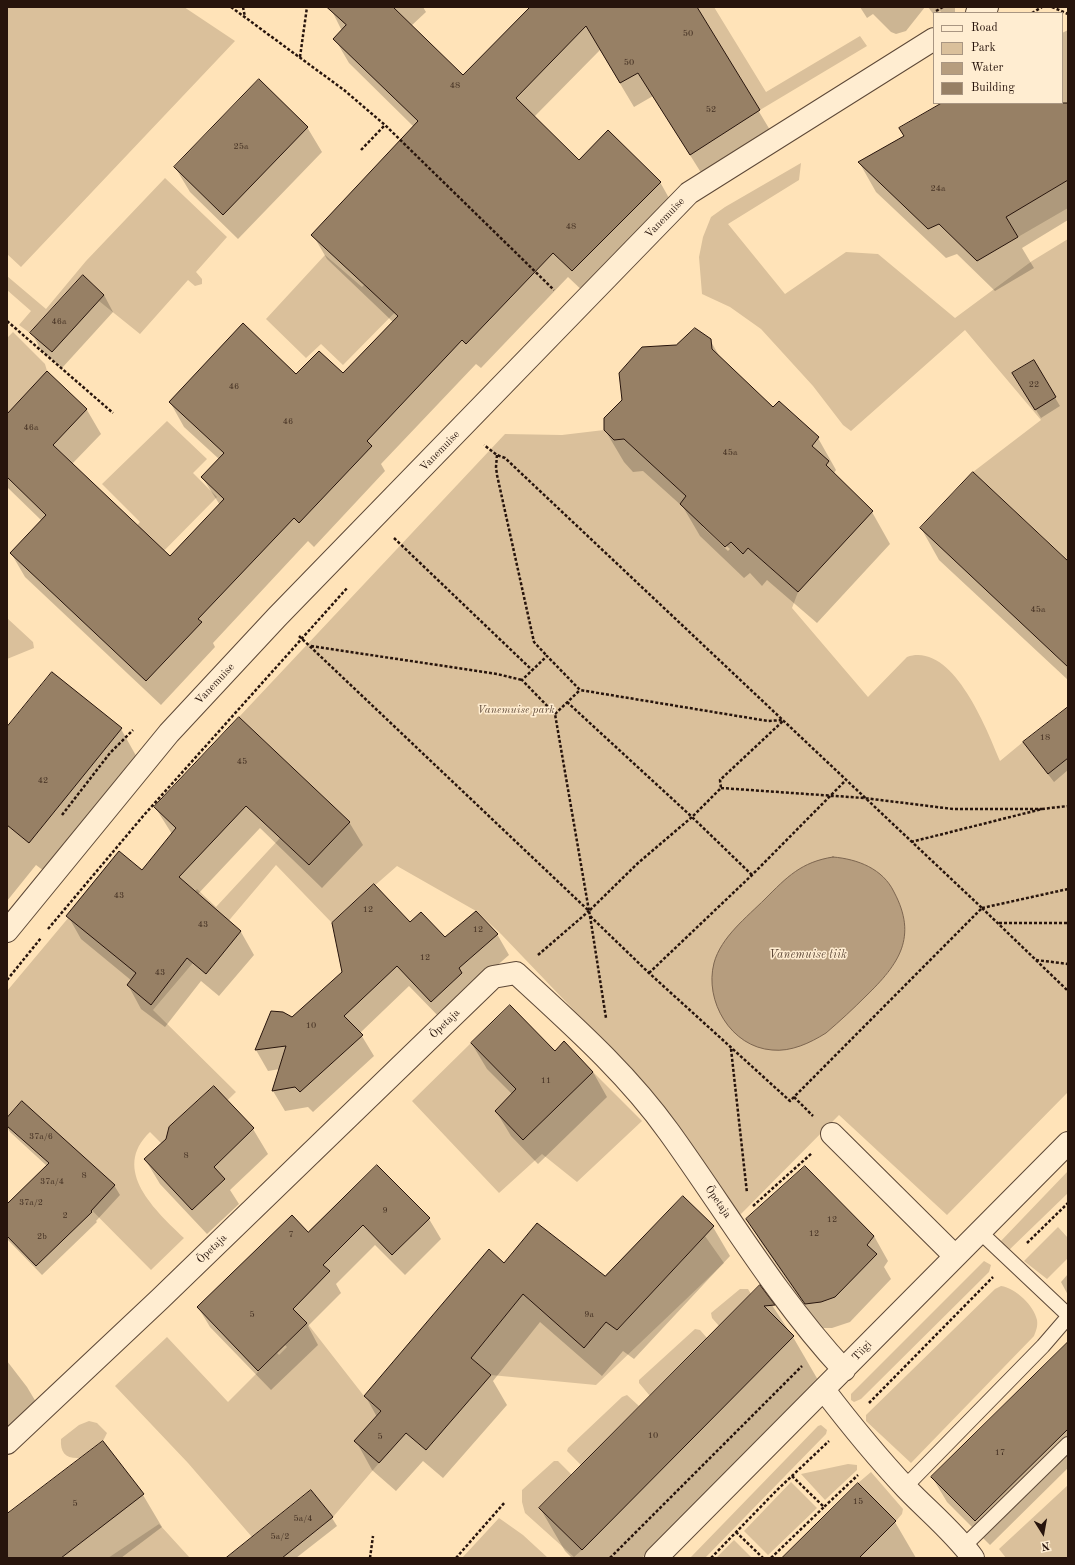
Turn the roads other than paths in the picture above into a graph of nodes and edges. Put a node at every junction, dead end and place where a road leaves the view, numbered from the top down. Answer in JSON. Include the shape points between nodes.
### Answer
{"nodes":[{"id":1,"x":933,"y":40,"type":"edge"},
{"id":2,"x":7,"y":931,"type":"edge"},
{"id":3,"x":832,"y":1134,"type":"road end"},
{"id":4,"x":1068,"y":1143,"type":"edge"},
{"id":5,"x":979,"y":1231,"type":"junction"},
{"id":6,"x":955,"y":1256,"type":"junction"},
{"id":7,"x":1068,"y":1316,"type":"edge"},
{"id":8,"x":844,"y":1370,"type":"junction"},
{"id":9,"x":824,"y":1390,"type":"junction"},
{"id":10,"x":7,"y":1443,"type":"edge"},
{"id":11,"x":1068,"y":1444,"type":"edge"},
{"id":12,"x":905,"y":1487,"type":"junction"},
{"id":13,"x":969,"y":1552,"type":"edge"},
{"id":14,"x":656,"y":1558,"type":"edge"}],
"edges":[{"from":1,"to":2,"type":"street","name":"Vanemuise","via":[[689,193],[277,617],[169,733]]},
{"from":3,"to":6,"type":"street"},
{"from":4,"to":5,"type":"street","name":"Tiigi"},
{"from":5,"to":6,"type":"street","name":"Tiigi"},
{"from":5,"to":7,"type":"lane"},
{"from":6,"to":8,"type":"street","name":"Tiigi"},
{"from":7,"to":12,"type":"lane","via":[[1043,1346]]},
{"from":8,"to":9,"type":"street","name":"Tiigi"},
{"from":8,"to":10,"type":"street","name":"Õpetaja","via":[[805,1323],[668,1131],[604,1055],[516,973],[494,977]]},
{"from":9,"to":12,"type":"street"},
{"from":9,"to":14,"type":"street","name":"Tiigi"},
{"from":11,"to":13,"type":"lane"},
{"from":12,"to":13,"type":"street"}]}
